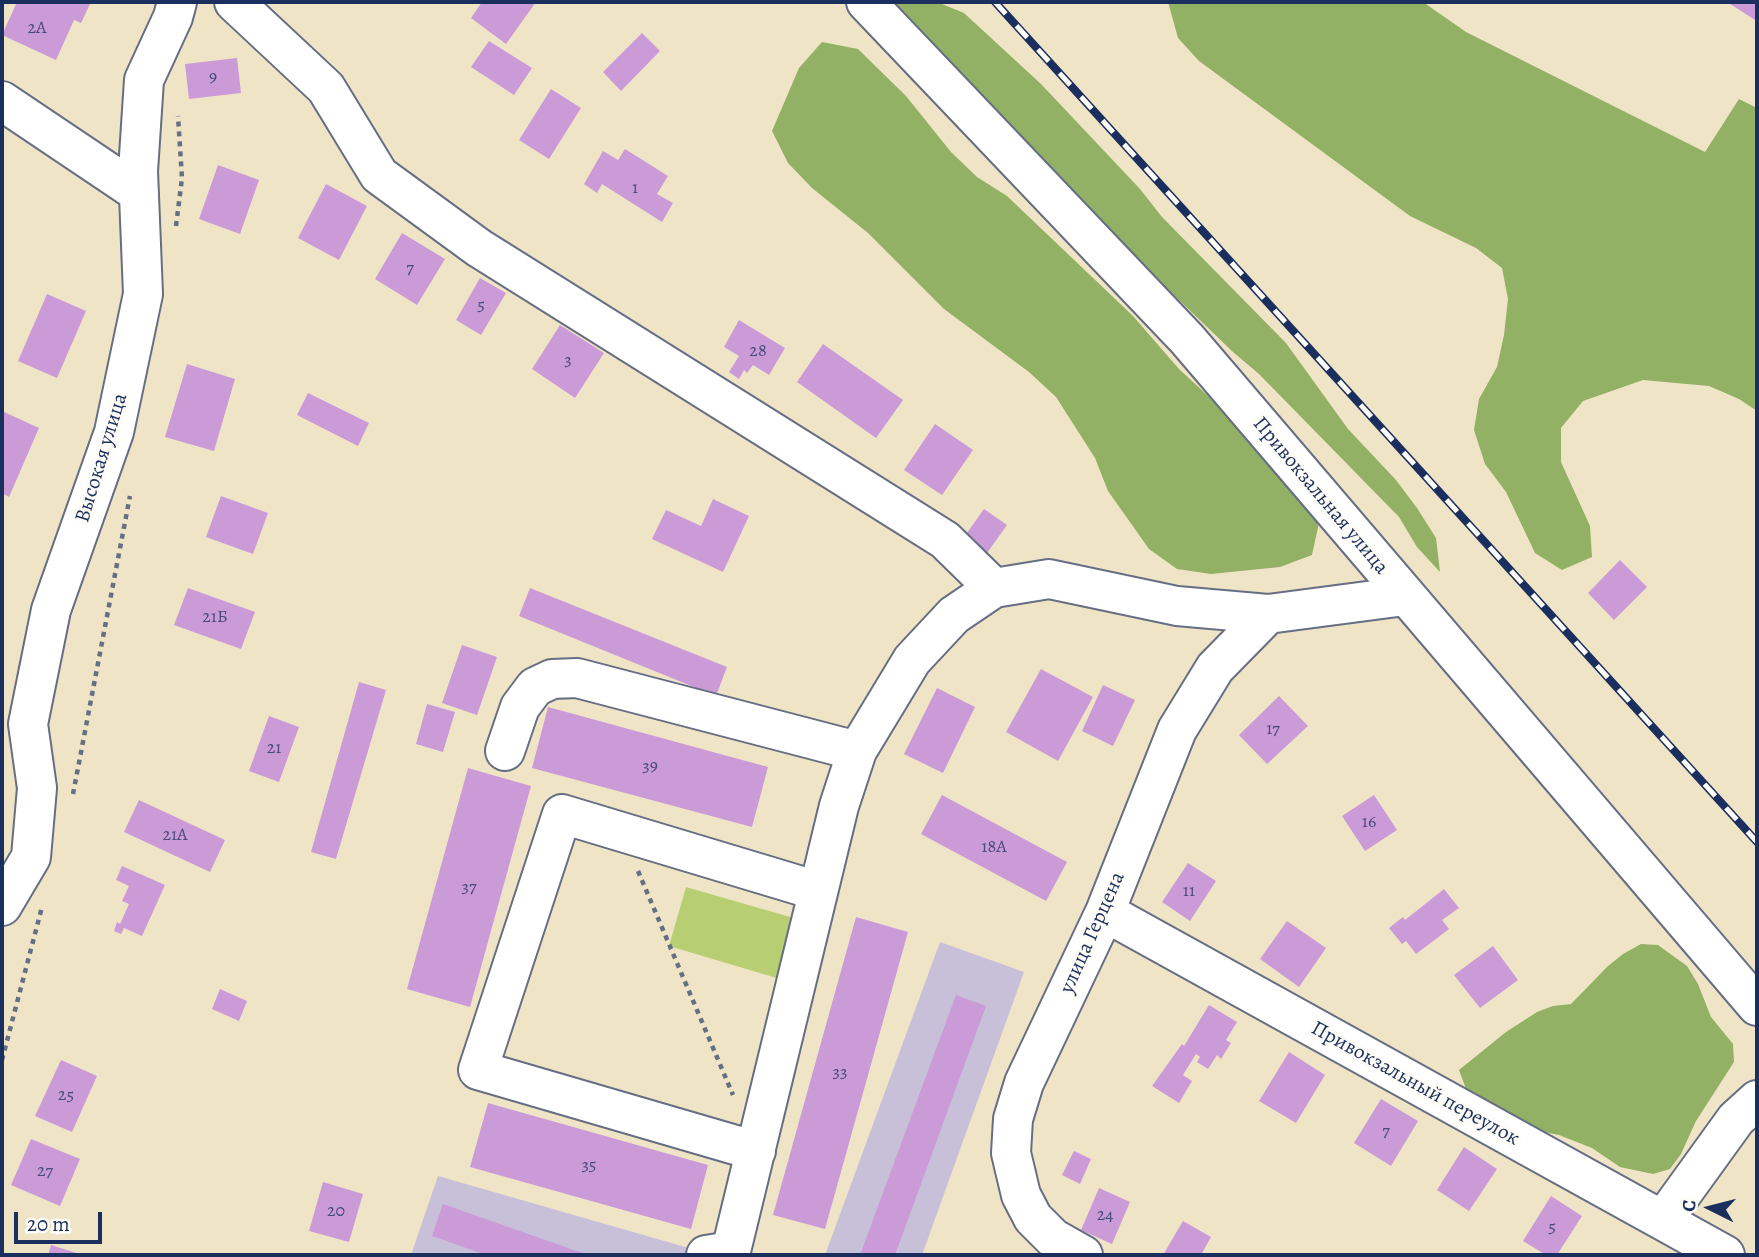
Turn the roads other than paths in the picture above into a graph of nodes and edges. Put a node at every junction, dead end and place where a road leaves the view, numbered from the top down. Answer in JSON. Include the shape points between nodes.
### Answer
{"nodes":[{"id":1,"x":177,"y":2,"type":"edge"},
{"id":2,"x":234,"y":2,"type":"edge"},
{"id":3,"x":866,"y":2,"type":"edge"},
{"id":4,"x":2,"y":102,"type":"edge"},
{"id":5,"x":139,"y":193,"type":"junction"},
{"id":6,"x":994,"y":588,"type":"junction"},
{"id":7,"x":1405,"y":596,"type":"junction"},
{"id":8,"x":1268,"y":614,"type":"junction"},
{"id":9,"x":15,"y":719,"type":"edge"},
{"id":10,"x":505,"y":751,"type":"dead end"},
{"id":11,"x":857,"y":751,"type":"junction"},
{"id":12,"x":818,"y":891,"type":"junction"},
{"id":13,"x":2,"y":906,"type":"edge"},
{"id":14,"x":1105,"y":912,"type":"junction"},
{"id":15,"x":1757,"y":1006,"type":"edge"},
{"id":16,"x":1757,"y":1100,"type":"edge"},
{"id":17,"x":756,"y":1151,"type":"junction"},
{"id":18,"x":1663,"y":1220,"type":"junction"},
{"id":19,"x":706,"y":1255,"type":"edge"},
{"id":20,"x":1083,"y":1255,"type":"edge"},
{"id":21,"x":1725,"y":1255,"type":"edge"}],
"edges":[{"from":1,"to":5,"type":"street","name":"Высокая улица","via":[[144,80]]},
{"from":2,"to":6,"type":"street","via":[[326,88],[379,175],[479,248],[945,540]]},
{"from":3,"to":7,"type":"street","name":"Привокзальная улица","via":[[1186,339]]},
{"from":4,"to":5,"type":"street"},
{"from":5,"to":9,"type":"street","name":"Высокая улица","via":[[143,294],[114,432]]},
{"from":6,"to":8,"type":"street","via":[[1049,579],[1177,606]]},
{"from":6,"to":11,"type":"street","via":[[954,615],[912,660]]},
{"from":7,"to":8,"type":"street"},
{"from":7,"to":15,"type":"street","name":"Привокзальная улица"},
{"from":8,"to":14,"type":"street","name":"улица Герцена","via":[[1214,668],[1177,730]]},
{"from":9,"to":13,"type":"street","name":"Высокая улица","via":[[37,788],[32,858]]},
{"from":10,"to":11,"type":"street","via":[[520,707],[535,687],[552,679],[577,678]]},
{"from":11,"to":12,"type":"street"},
{"from":12,"to":17,"type":"street"},
{"from":12,"to":17,"type":"street","via":[[562,814],[478,1070]]},
{"from":14,"to":18,"type":"street","name":"Привокзальный переулок"},
{"from":14,"to":20,"type":"street","name":"улица Герцена","via":[[1024,1083],[1013,1119],[1011,1153],[1021,1195],[1033,1218],[1052,1238]]},
{"from":16,"to":18,"type":"street","via":[[1736,1119]]},
{"from":17,"to":19,"type":"street","via":[[731,1251]]},
{"from":18,"to":21,"type":"street","name":"Привокзальный переулок"}]}
